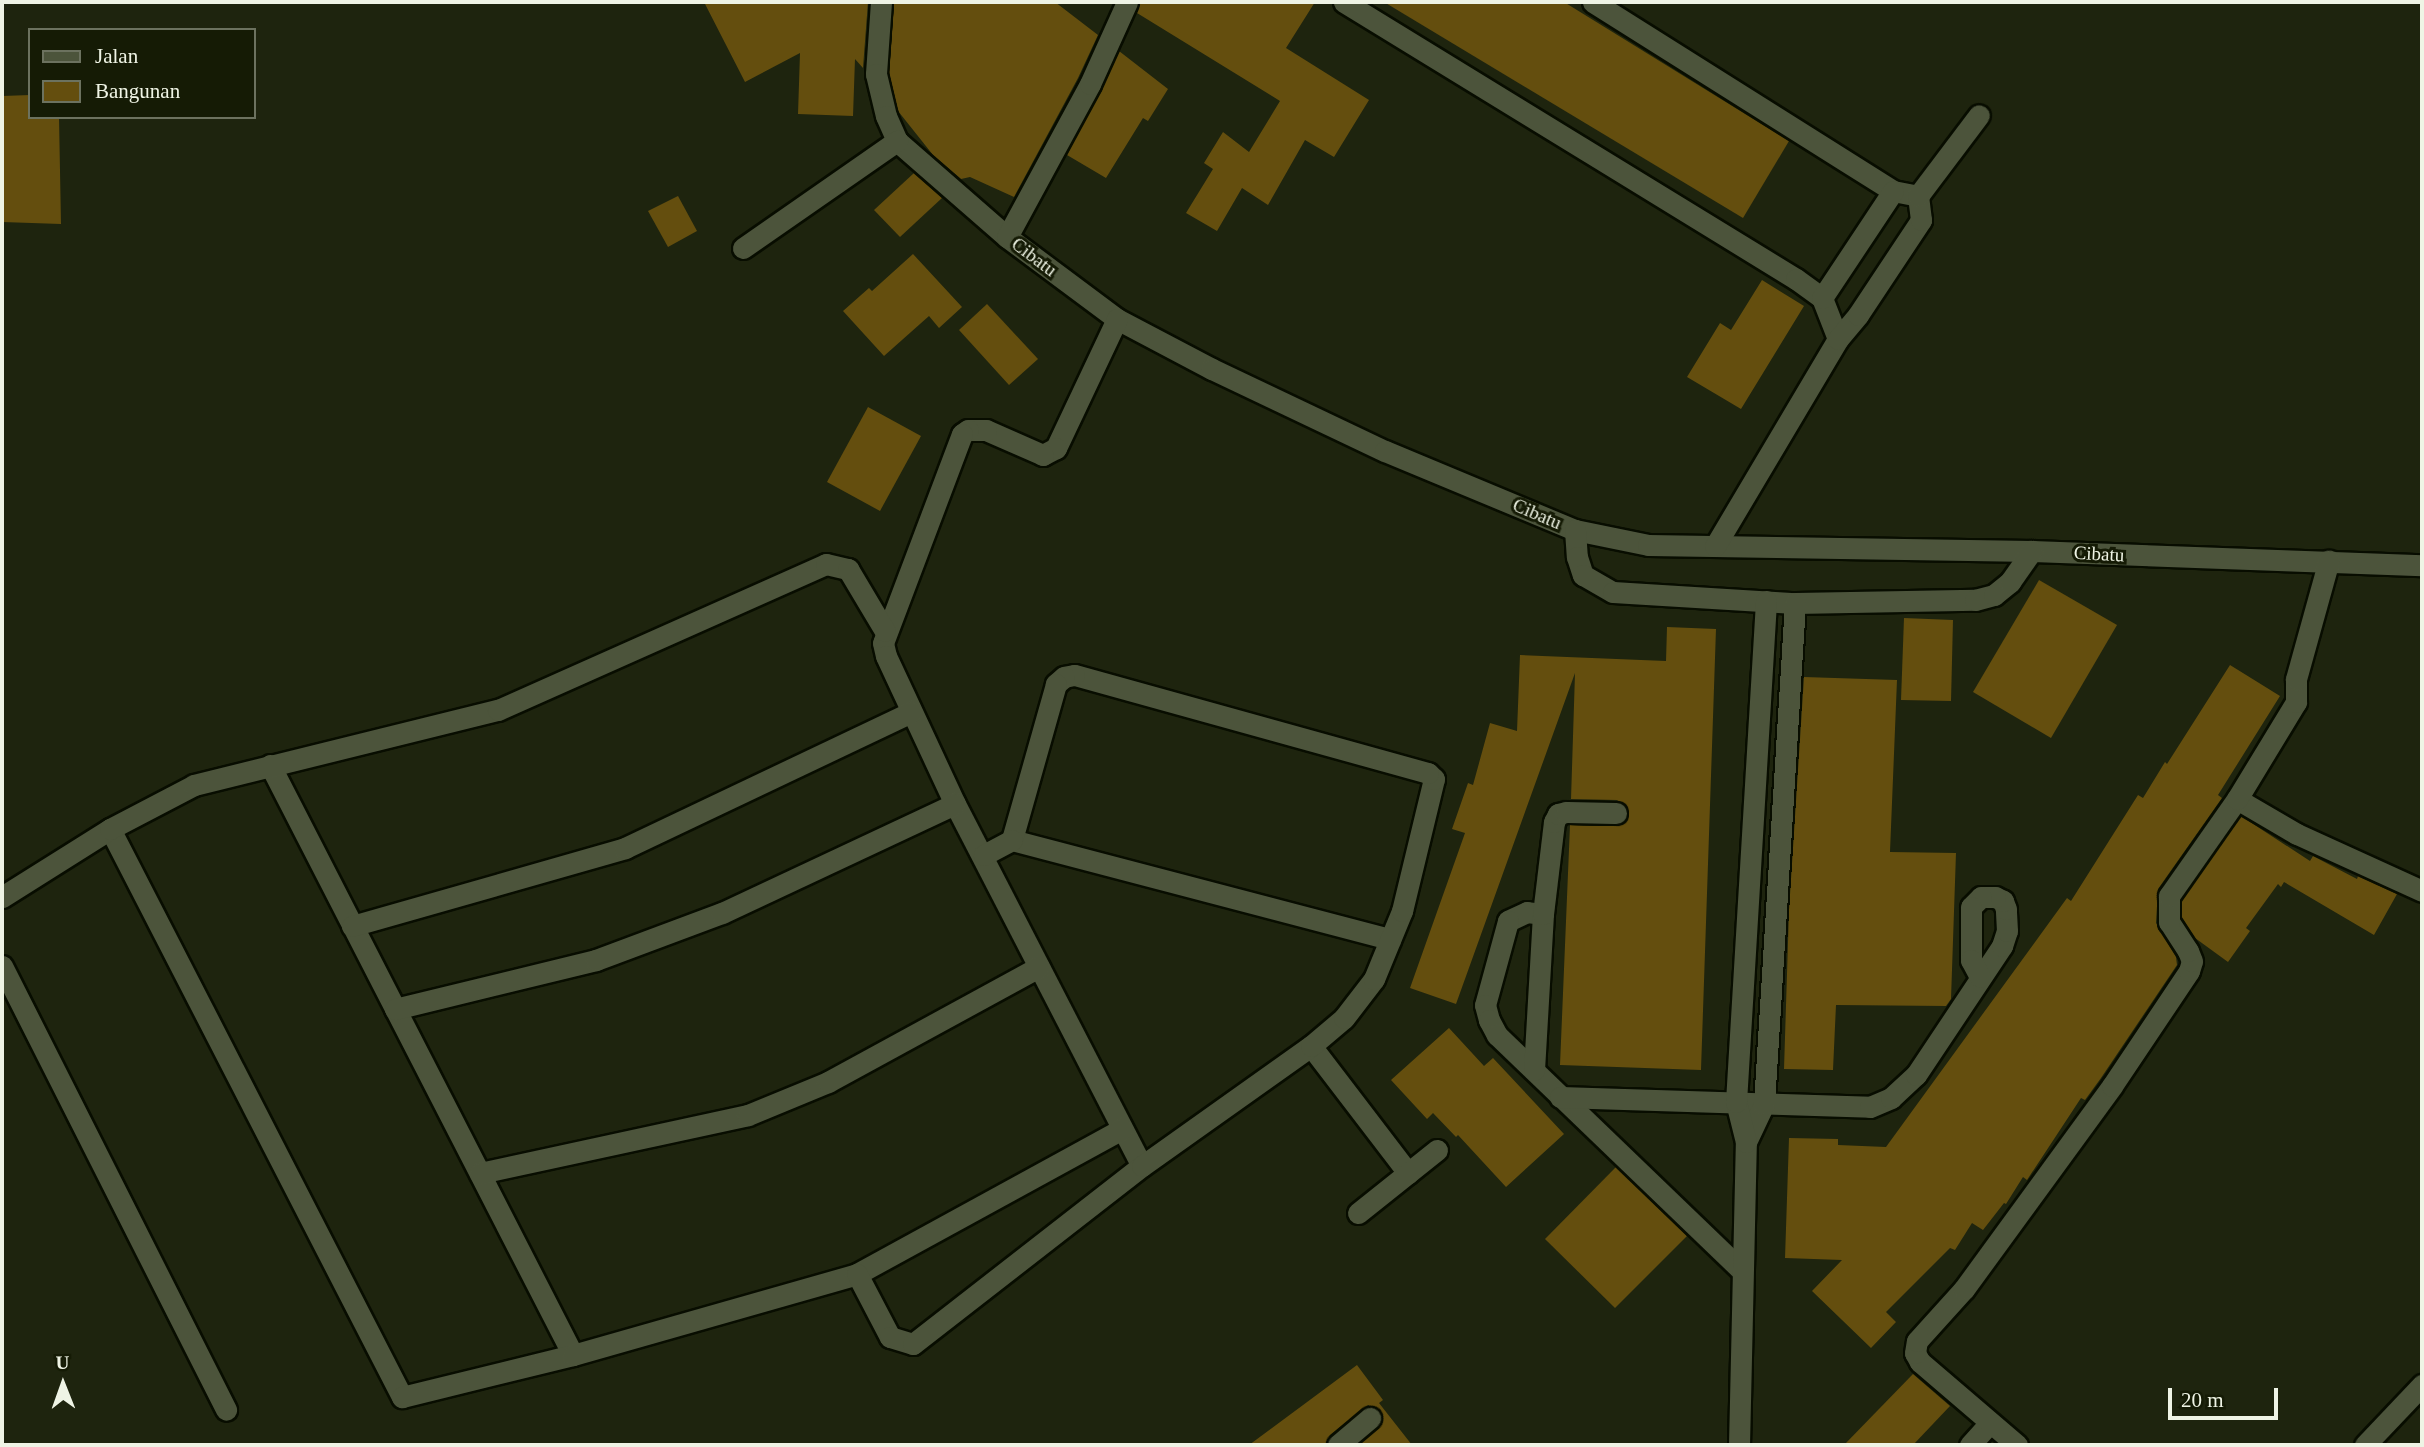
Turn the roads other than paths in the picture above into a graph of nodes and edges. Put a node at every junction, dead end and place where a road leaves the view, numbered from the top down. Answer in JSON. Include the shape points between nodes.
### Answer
{"nodes":[{"id":1,"x":881,"y":2,"type":"edge"},
{"id":2,"x":1127,"y":2,"type":"edge"},
{"id":3,"x":1344,"y":2,"type":"edge"},
{"id":4,"x":1593,"y":2,"type":"edge"},
{"id":5,"x":1374,"y":10,"type":"edge"},
{"id":6,"x":1979,"y":115,"type":"dead end"},
{"id":7,"x":897,"y":141,"type":"junction"},
{"id":8,"x":1893,"y":191,"type":"junction"},
{"id":9,"x":1917,"y":196,"type":"junction"},
{"id":10,"x":1007,"y":237,"type":"junction"},
{"id":11,"x":743,"y":248,"type":"dead end"},
{"id":12,"x":1822,"y":298,"type":"junction"},
{"id":13,"x":1117,"y":319,"type":"junction"},
{"id":14,"x":1838,"y":339,"type":"junction"},
{"id":15,"x":1575,"y":530,"type":"junction"},
{"id":16,"x":1715,"y":546,"type":"junction"},
{"id":17,"x":2032,"y":551,"type":"junction"},
{"id":18,"x":2329,"y":560,"type":"junction"},
{"id":19,"x":2422,"y":565,"type":"edge"},
{"id":20,"x":1766,"y":601,"type":"junction"},
{"id":21,"x":1795,"y":603,"type":"junction"},
{"id":22,"x":885,"y":631,"type":"junction"},
{"id":23,"x":911,"y":712,"type":"junction"},
{"id":24,"x":270,"y":765,"type":"junction"},
{"id":25,"x":2237,"y":799,"type":"junction"},
{"id":26,"x":956,"y":804,"type":"junction"},
{"id":27,"x":1616,"y":813,"type":"dead end"},
{"id":28,"x":110,"y":829,"type":"junction"},
{"id":29,"x":1013,"y":839,"type":"junction"},
{"id":30,"x":984,"y":855,"type":"junction"},
{"id":31,"x":2422,"y":891,"type":"edge"},
{"id":32,"x":2,"y":897,"type":"edge"},
{"id":33,"x":1543,"y":914,"type":"junction"},
{"id":34,"x":352,"y":926,"type":"junction"},
{"id":35,"x":1390,"y":939,"type":"junction"},
{"id":36,"x":2,"y":966,"type":"edge"},
{"id":37,"x":1039,"y":967,"type":"junction"},
{"id":38,"x":1980,"y":977,"type":"dead end"},
{"id":39,"x":395,"y":1009,"type":"junction"},
{"id":40,"x":1311,"y":1046,"type":"junction"},
{"id":41,"x":1534,"y":1070,"type":"junction"},
{"id":42,"x":1560,"y":1097,"type":"junction"},
{"id":43,"x":1736,"y":1102,"type":"junction"},
{"id":44,"x":1764,"y":1104,"type":"junction"},
{"id":45,"x":1122,"y":1129,"type":"junction"},
{"id":46,"x":1746,"y":1142,"type":"junction"},
{"id":47,"x":1437,"y":1150,"type":"dead end"},
{"id":48,"x":1143,"y":1166,"type":"junction"},
{"id":49,"x":480,"y":1173,"type":"junction"},
{"id":50,"x":1408,"y":1173,"type":"junction"},
{"id":51,"x":1358,"y":1213,"type":"dead end"},
{"id":52,"x":1742,"y":1271,"type":"junction"},
{"id":53,"x":857,"y":1274,"type":"junction"},
{"id":54,"x":573,"y":1355,"type":"junction"},
{"id":55,"x":2422,"y":1385,"type":"edge"},
{"id":56,"x":226,"y":1410,"type":"dead end"},
{"id":57,"x":1370,"y":1418,"type":"dead end"},
{"id":58,"x":1990,"y":1423,"type":"junction"},
{"id":59,"x":1338,"y":1445,"type":"edge"},
{"id":60,"x":1739,"y":1445,"type":"edge"},
{"id":61,"x":1970,"y":1445,"type":"edge"},
{"id":62,"x":2017,"y":1445,"type":"edge"},
{"id":63,"x":2365,"y":1445,"type":"edge"}],
"edges":[{"from":1,"to":7,"type":"street","name":"Cibatu","via":[[876,74]]},
{"from":2,"to":10,"type":"street","via":[[1090,84]]},
{"from":3,"to":5,"type":"street"},
{"from":4,"to":8,"type":"street"},
{"from":5,"to":12,"type":"street"},
{"from":6,"to":9,"type":"street"},
{"from":7,"to":10,"type":"street","name":"Cibatu"},
{"from":7,"to":11,"type":"street"},
{"from":8,"to":9,"type":"street"},
{"from":8,"to":12,"type":"street"},
{"from":9,"to":14,"type":"street","via":[[1921,220]]},
{"from":10,"to":13,"type":"street","name":"Cibatu"},
{"from":12,"to":14,"type":"street"},
{"from":13,"to":15,"type":"street","name":"Cibatu","via":[[1385,451]]},
{"from":13,"to":22,"type":"street","via":[[1056,448],[1043,455],[986,430],[962,434]]},
{"from":14,"to":16,"type":"street"},
{"from":15,"to":16,"type":"street","name":"Cibatu","via":[[1648,545]]},
{"from":15,"to":20,"type":"street","via":[[1583,575],[1613,592]]},
{"from":16,"to":17,"type":"street","name":"Cibatu"},
{"from":17,"to":18,"type":"street","name":"Cibatu"},
{"from":17,"to":21,"type":"street","via":[[2010,582],[1994,595],[1975,600]]},
{"from":18,"to":19,"type":"street","name":"Cibatu"},
{"from":18,"to":25,"type":"street","via":[[2297,679],[2296,702]]},
{"from":20,"to":21,"type":"street"},
{"from":20,"to":43,"type":"street"},
{"from":21,"to":44,"type":"street"},
{"from":22,"to":23,"type":"street","via":[[886,656]]},
{"from":22,"to":24,"type":"street","via":[[848,569],[826,564],[498,710]]},
{"from":23,"to":26,"type":"street"},
{"from":23,"to":34,"type":"street","via":[[625,848]]},
{"from":24,"to":28,"type":"street","via":[[194,785]]},
{"from":24,"to":34,"type":"street"},
{"from":25,"to":31,"type":"street","via":[[2297,834]]},
{"from":25,"to":58,"type":"street","via":[[2169,896],[2168,922],[2188,951],[2189,971],[1965,1289],[1917,1341],[1915,1353],[1920,1363]]},
{"from":26,"to":30,"type":"street"},
{"from":26,"to":39,"type":"street","via":[[722,913],[596,960]]},
{"from":27,"to":33,"type":"street","via":[[1558,814]]},
{"from":28,"to":32,"type":"street"},
{"from":28,"to":54,"type":"street","via":[[402,1398]]},
{"from":29,"to":30,"type":"street"},
{"from":29,"to":35,"type":"street"},
{"from":29,"to":35,"type":"street","via":[[1056,684],[1074,675],[1428,773],[1434,779],[1434,790],[1402,911]]},
{"from":30,"to":37,"type":"street"},
{"from":33,"to":41,"type":"street"},
{"from":33,"to":41,"type":"street","via":[[1527,912],[1508,921],[1485,1005],[1497,1035]]},
{"from":34,"to":39,"type":"street"},
{"from":35,"to":40,"type":"street","via":[[1374,979],[1344,1018]]},
{"from":36,"to":56,"type":"street"},
{"from":37,"to":45,"type":"street"},
{"from":37,"to":49,"type":"street","via":[[828,1082],[748,1115]]},
{"from":38,"to":44,"type":"street","via":[[1916,1075],[1891,1098],[1870,1107]]},
{"from":39,"to":49,"type":"street"},
{"from":40,"to":48,"type":"street"},
{"from":40,"to":50,"type":"street"},
{"from":41,"to":42,"type":"street"},
{"from":42,"to":43,"type":"street"},
{"from":42,"to":52,"type":"street"},
{"from":43,"to":44,"type":"street"},
{"from":43,"to":46,"type":"street"},
{"from":44,"to":46,"type":"street"},
{"from":45,"to":48,"type":"street"},
{"from":45,"to":53,"type":"street"},
{"from":46,"to":52,"type":"street"},
{"from":47,"to":50,"type":"street"},
{"from":48,"to":53,"type":"street","via":[[913,1344],[890,1337]]},
{"from":49,"to":54,"type":"street"},
{"from":50,"to":51,"type":"street"},
{"from":52,"to":60,"type":"street"},
{"from":53,"to":54,"type":"street"},
{"from":55,"to":63,"type":"street"},
{"from":57,"to":59,"type":"street"},
{"from":58,"to":61,"type":"street"},
{"from":58,"to":62,"type":"street"}]}
